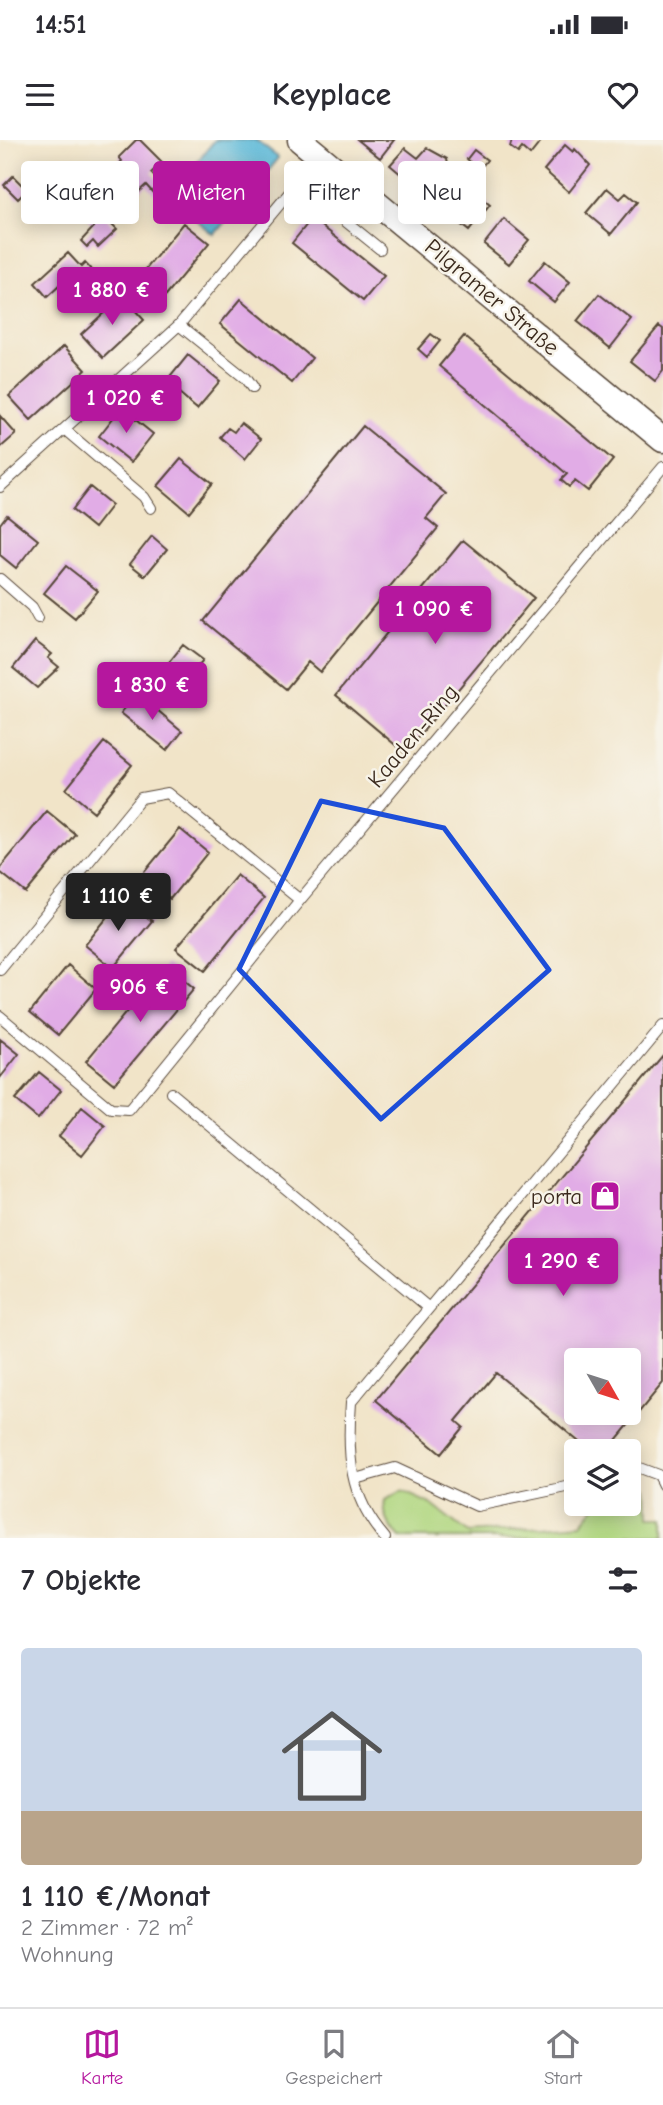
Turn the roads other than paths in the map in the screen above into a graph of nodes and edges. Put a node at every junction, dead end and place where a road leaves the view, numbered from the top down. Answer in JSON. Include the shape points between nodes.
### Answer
{"nodes":[{"id":1,"x":300,"y":140,"type":"edge"},
{"id":2,"x":320,"y":156,"type":"junction"},
{"id":3,"x":316,"y":161,"type":"edge"},
{"id":4,"x":284,"y":200,"type":"edge"},
{"id":5,"x":349,"y":224,"type":"edge"},
{"id":6,"x":380,"y":249,"type":"dead end"},
{"id":7,"x":179,"y":325,"type":"junction"},
{"id":8,"x":252,"y":388,"type":"dead end"},
{"id":9,"x":64,"y":429,"type":"junction"},
{"id":10,"x":663,"y":440,"type":"edge"},
{"id":11,"x":663,"y":467,"type":"edge"},
{"id":12,"x":0,"y":487,"type":"edge"},
{"id":13,"x":151,"y":508,"type":"dead end"},
{"id":14,"x":0,"y":579,"type":"edge"},
{"id":15,"x":38,"y":618,"type":"dead end"},
{"id":16,"x":300,"y":900,"type":"junction"},
{"id":17,"x":0,"y":970,"type":"edge"},
{"id":18,"x":0,"y":1016,"type":"edge"},
{"id":19,"x":663,"y":1027,"type":"edge"},
{"id":20,"x":171,"y":1093,"type":"dead end"},
{"id":21,"x":429,"y":1308,"type":"junction"},
{"id":22,"x":641,"y":1469,"type":"edge"},
{"id":23,"x":355,"y":1479,"type":"junction"},
{"id":24,"x":663,"y":1485,"type":"edge"},
{"id":25,"x":564,"y":1488,"type":"edge"},
{"id":26,"x":385,"y":1538,"type":"edge"}],
"edges":[{"from":1,"to":2,"type":"street","name":"Pilgramer Straße"},
{"from":2,"to":3,"type":"lane"},
{"from":2,"to":10,"type":"street","name":"Pilgramer Straße"},
{"from":4,"to":7,"type":"lane"},
{"from":5,"to":6,"type":"lane"},
{"from":7,"to":8,"type":"lane"},
{"from":7,"to":9,"type":"lane"},
{"from":9,"to":12,"type":"lane"},
{"from":9,"to":13,"type":"lane","via":[[144,496]]},
{"from":11,"to":16,"type":"lane","name":"Kaaden-Ring"},
{"from":14,"to":15,"type":"lane"},
{"from":16,"to":17,"type":"lane","via":[[168,793],[141,798]]},
{"from":16,"to":18,"type":"lane","name":"Kaaden-Ring","via":[[129,1110],[111,1109]]},
{"from":19,"to":21,"type":"lane"},
{"from":20,"to":21,"type":"lane"},
{"from":21,"to":23,"type":"lane","via":[[351,1402],[347,1450]]},
{"from":22,"to":24,"type":"lane","via":[[658,1475]]},
{"from":23,"to":25,"type":"lane","via":[[395,1468],[477,1506]]},
{"from":23,"to":26,"type":"lane","via":[[366,1517]]}]}
